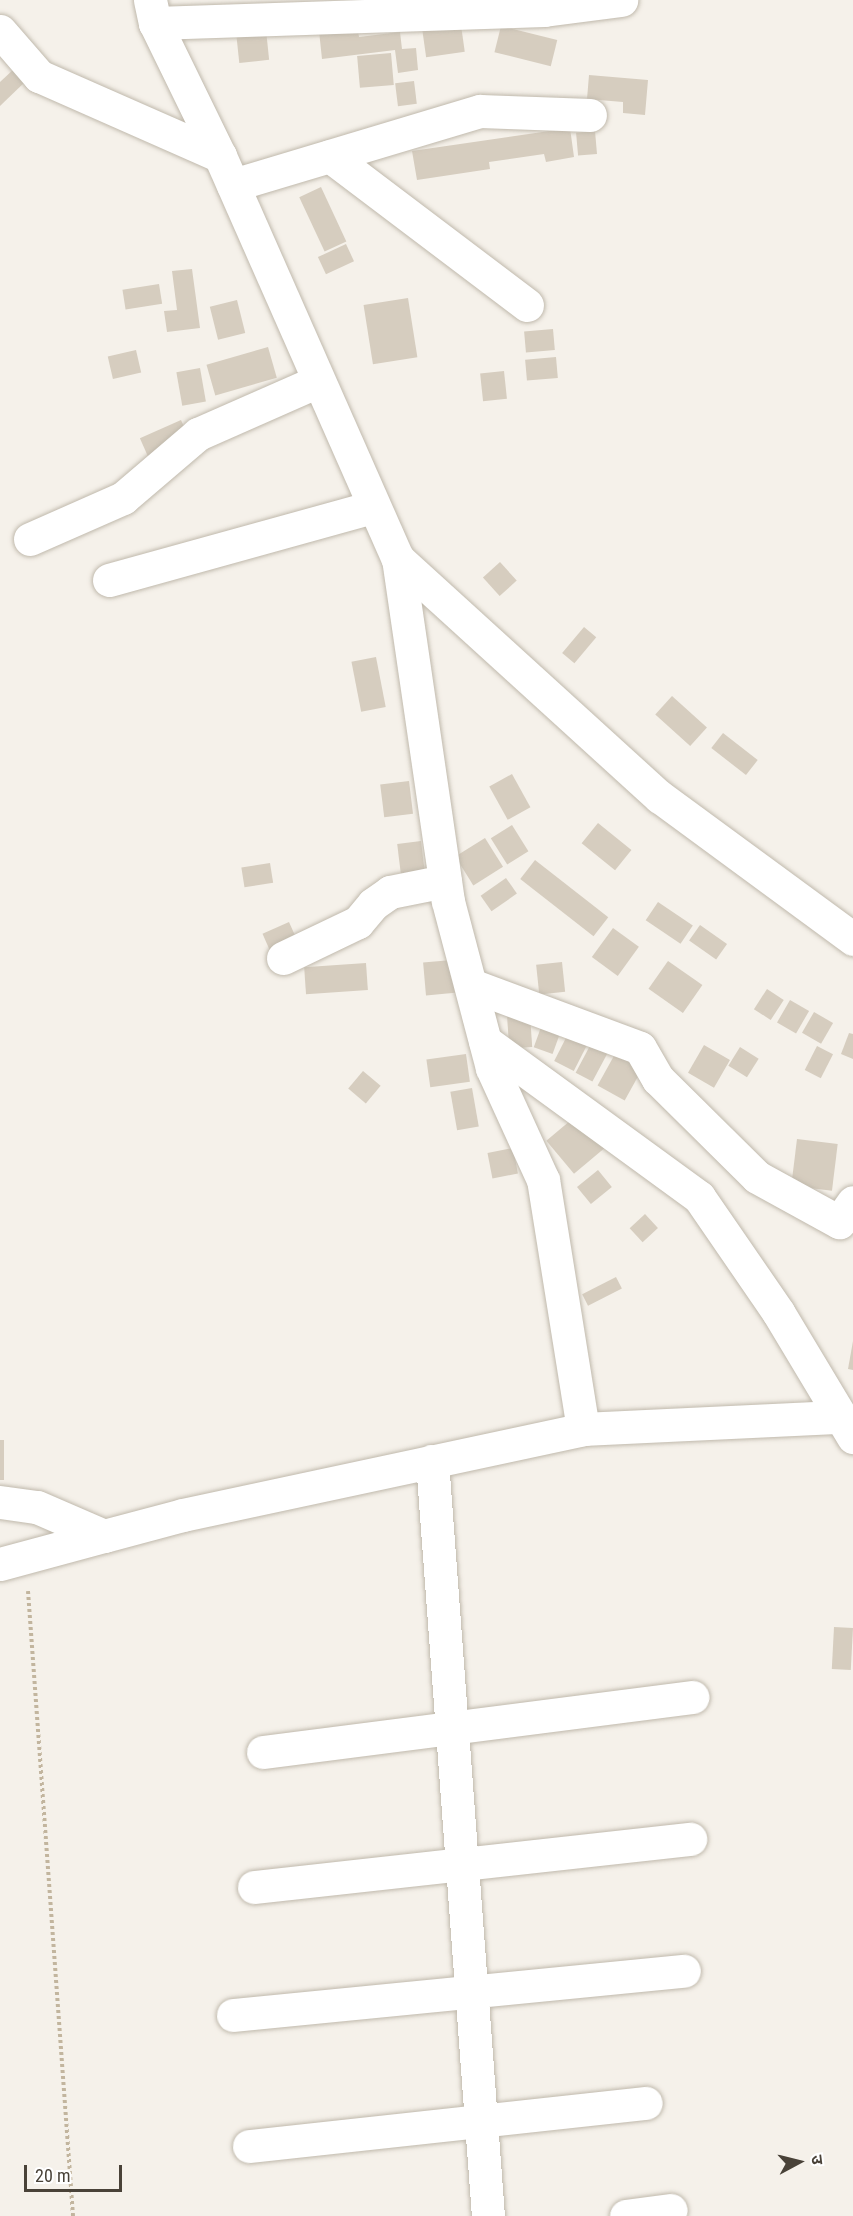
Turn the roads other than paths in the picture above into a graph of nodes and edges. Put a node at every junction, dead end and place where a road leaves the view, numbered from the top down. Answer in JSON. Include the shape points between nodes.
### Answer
{"nodes":[{"id":1,"x":621,"y":0,"type":"edge"},
{"id":2,"x":546,"y":5,"type":"edge"},
{"id":3,"x":436,"y":7,"type":"edge"},
{"id":4,"x":329,"y":9,"type":"edge"},
{"id":5,"x":153,"y":11,"type":"edge"},
{"id":6,"x":0,"y":31,"type":"edge"},
{"id":7,"x":590,"y":115,"type":"dead end"},
{"id":8,"x":330,"y":156,"type":"junction"},
{"id":9,"x":227,"y":171,"type":"junction"},
{"id":10,"x":527,"y":305,"type":"dead end"},
{"id":11,"x":318,"y":381,"type":"junction"},
{"id":12,"x":372,"y":507,"type":"junction"},
{"id":13,"x":30,"y":539,"type":"dead end"},
{"id":14,"x":398,"y":559,"type":"junction"},
{"id":15,"x":109,"y":580,"type":"dead end"},
{"id":16,"x":446,"y":881,"type":"junction"},
{"id":17,"x":853,"y":939,"type":"edge"},
{"id":18,"x":283,"y":958,"type":"dead end"},
{"id":19,"x":471,"y":985,"type":"junction"},
{"id":20,"x":485,"y":1041,"type":"junction"},
{"id":21,"x":853,"y":1202,"type":"edge"},
{"id":22,"x":847,"y":1427,"type":"edge"},
{"id":23,"x":582,"y":1429,"type":"junction"},
{"id":24,"x":432,"y":1461,"type":"junction"},
{"id":25,"x":0,"y":1502,"type":"edge"},
{"id":26,"x":104,"y":1536,"type":"junction"},
{"id":27,"x":13,"y":1561,"type":"edge"},
{"id":28,"x":692,"y":1697,"type":"dead end"},
{"id":29,"x":451,"y":1728,"type":"junction"},
{"id":30,"x":263,"y":1752,"type":"dead end"},
{"id":31,"x":690,"y":1839,"type":"dead end"},
{"id":32,"x":460,"y":1863,"type":"junction"},
{"id":33,"x":254,"y":1887,"type":"dead end"},
{"id":34,"x":684,"y":1971,"type":"dead end"},
{"id":35,"x":470,"y":1992,"type":"junction"},
{"id":36,"x":233,"y":2015,"type":"dead end"},
{"id":37,"x":646,"y":2103,"type":"dead end"},
{"id":38,"x":478,"y":2118,"type":"junction"},
{"id":39,"x":249,"y":2146,"type":"dead end"},
{"id":40,"x":671,"y":2211,"type":"dead end"},
{"id":41,"x":488,"y":2216,"type":"edge"},
{"id":42,"x":626,"y":2216,"type":"edge"}],
"edges":[{"from":1,"to":2,"type":"street"},
{"from":2,"to":3,"type":"street"},
{"from":3,"to":4,"type":"street"},
{"from":4,"to":5,"type":"street"},
{"from":5,"to":9,"type":"street"},
{"from":6,"to":9,"type":"street","via":[[39,76]]},
{"from":7,"to":8,"type":"street","via":[[480,111]]},
{"from":8,"to":9,"type":"street"},
{"from":8,"to":10,"type":"street"},
{"from":9,"to":11,"type":"street"},
{"from":11,"to":12,"type":"street"},
{"from":11,"to":13,"type":"street","via":[[198,434],[123,498]]},
{"from":12,"to":14,"type":"street"},
{"from":12,"to":15,"type":"street"},
{"from":14,"to":16,"type":"street"},
{"from":14,"to":17,"type":"street","via":[[660,797]]},
{"from":16,"to":18,"type":"street","via":[[390,892],[357,922]]},
{"from":16,"to":19,"type":"street"},
{"from":19,"to":20,"type":"street"},
{"from":19,"to":21,"type":"street","via":[[640,1048],[658,1079],[757,1177],[839,1222]]},
{"from":20,"to":22,"type":"street","via":[[699,1197],[778,1312]]},
{"from":20,"to":23,"type":"street","via":[[492,1068],[543,1180]]},
{"from":22,"to":23,"type":"street"},
{"from":23,"to":24,"type":"street"},
{"from":24,"to":26,"type":"street"},
{"from":24,"to":29,"type":"street"},
{"from":25,"to":26,"type":"street","via":[[37,1507]]},
{"from":26,"to":27,"type":"street"},
{"from":28,"to":29,"type":"street"},
{"from":29,"to":30,"type":"street"},
{"from":29,"to":32,"type":"street"},
{"from":31,"to":32,"type":"street"},
{"from":32,"to":33,"type":"street"},
{"from":32,"to":35,"type":"street"},
{"from":34,"to":35,"type":"street"},
{"from":35,"to":36,"type":"street"},
{"from":35,"to":38,"type":"street"},
{"from":37,"to":38,"type":"street"},
{"from":38,"to":39,"type":"street"},
{"from":38,"to":41,"type":"street"},
{"from":40,"to":42,"type":"street"}]}
